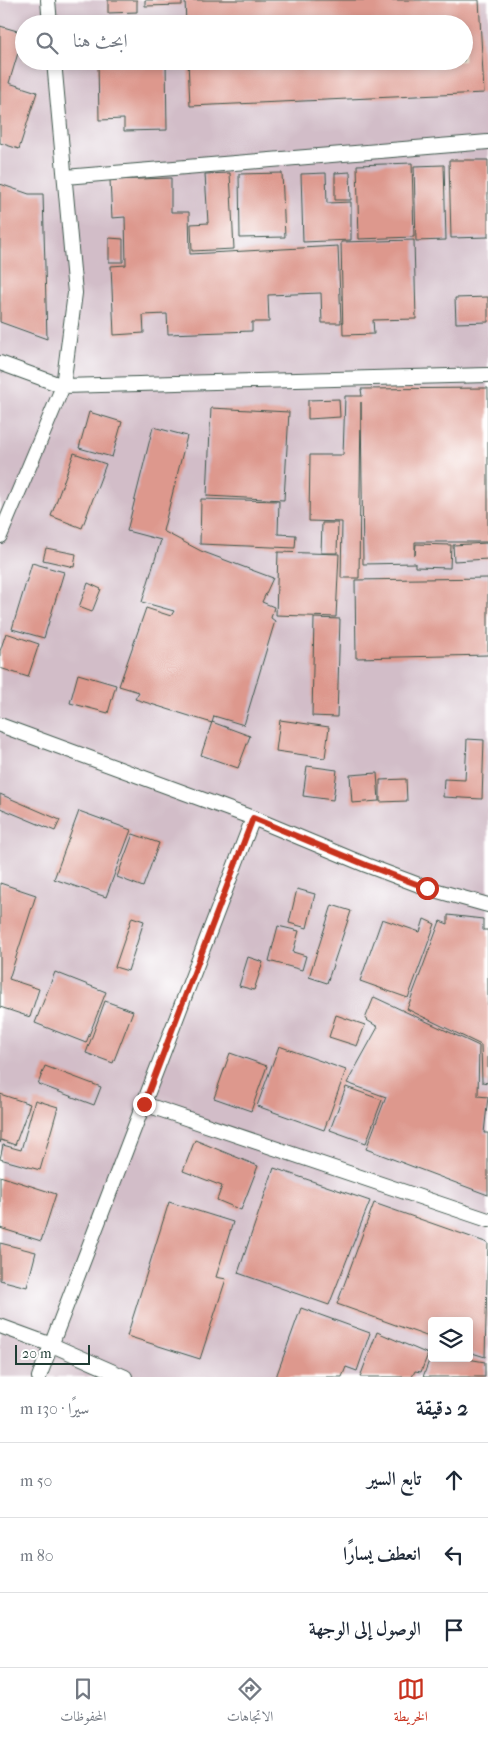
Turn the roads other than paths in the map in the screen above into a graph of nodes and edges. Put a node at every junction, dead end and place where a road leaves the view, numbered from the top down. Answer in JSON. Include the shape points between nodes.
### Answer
{"nodes":[{"id":1,"x":48,"y":0,"type":"edge"},
{"id":2,"x":49,"y":15,"type":"edge"},
{"id":3,"x":55,"y":70,"type":"edge"},
{"id":4,"x":488,"y":142,"type":"edge"},
{"id":5,"x":65,"y":176,"type":"junction"},
{"id":6,"x":0,"y":363,"type":"edge"},
{"id":7,"x":488,"y":376,"type":"edge"},
{"id":8,"x":63,"y":386,"type":"junction"},
{"id":9,"x":0,"y":536,"type":"edge"},
{"id":10,"x":0,"y":725,"type":"edge"},
{"id":11,"x":253,"y":818,"type":"junction"},
{"id":12,"x":488,"y":904,"type":"edge"},
{"id":13,"x":144,"y":1104,"type":"junction"},
{"id":14,"x":488,"y":1220,"type":"edge"},
{"id":15,"x":0,"y":1326,"type":"edge"},
{"id":16,"x":52,"y":1345,"type":"junction"},
{"id":17,"x":39,"y":1377,"type":"edge"},
{"id":18,"x":125,"y":1377,"type":"edge"}],
"edges":[{"from":1,"to":2,"type":"lane"},
{"from":3,"to":5,"type":"lane"},
{"from":4,"to":5,"type":"lane"},
{"from":5,"to":8,"type":"lane","via":[[75,293]]},
{"from":6,"to":8,"type":"lane"},
{"from":7,"to":8,"type":"lane"},
{"from":8,"to":9,"type":"lane"},
{"from":10,"to":11,"type":"lane"},
{"from":11,"to":12,"type":"lane","via":[[427,888]]},
{"from":11,"to":13,"type":"lane"},
{"from":13,"to":14,"type":"lane"},
{"from":13,"to":16,"type":"lane"},
{"from":15,"to":16,"type":"lane"},
{"from":16,"to":17,"type":"lane"},
{"from":16,"to":18,"type":"lane"}]}
